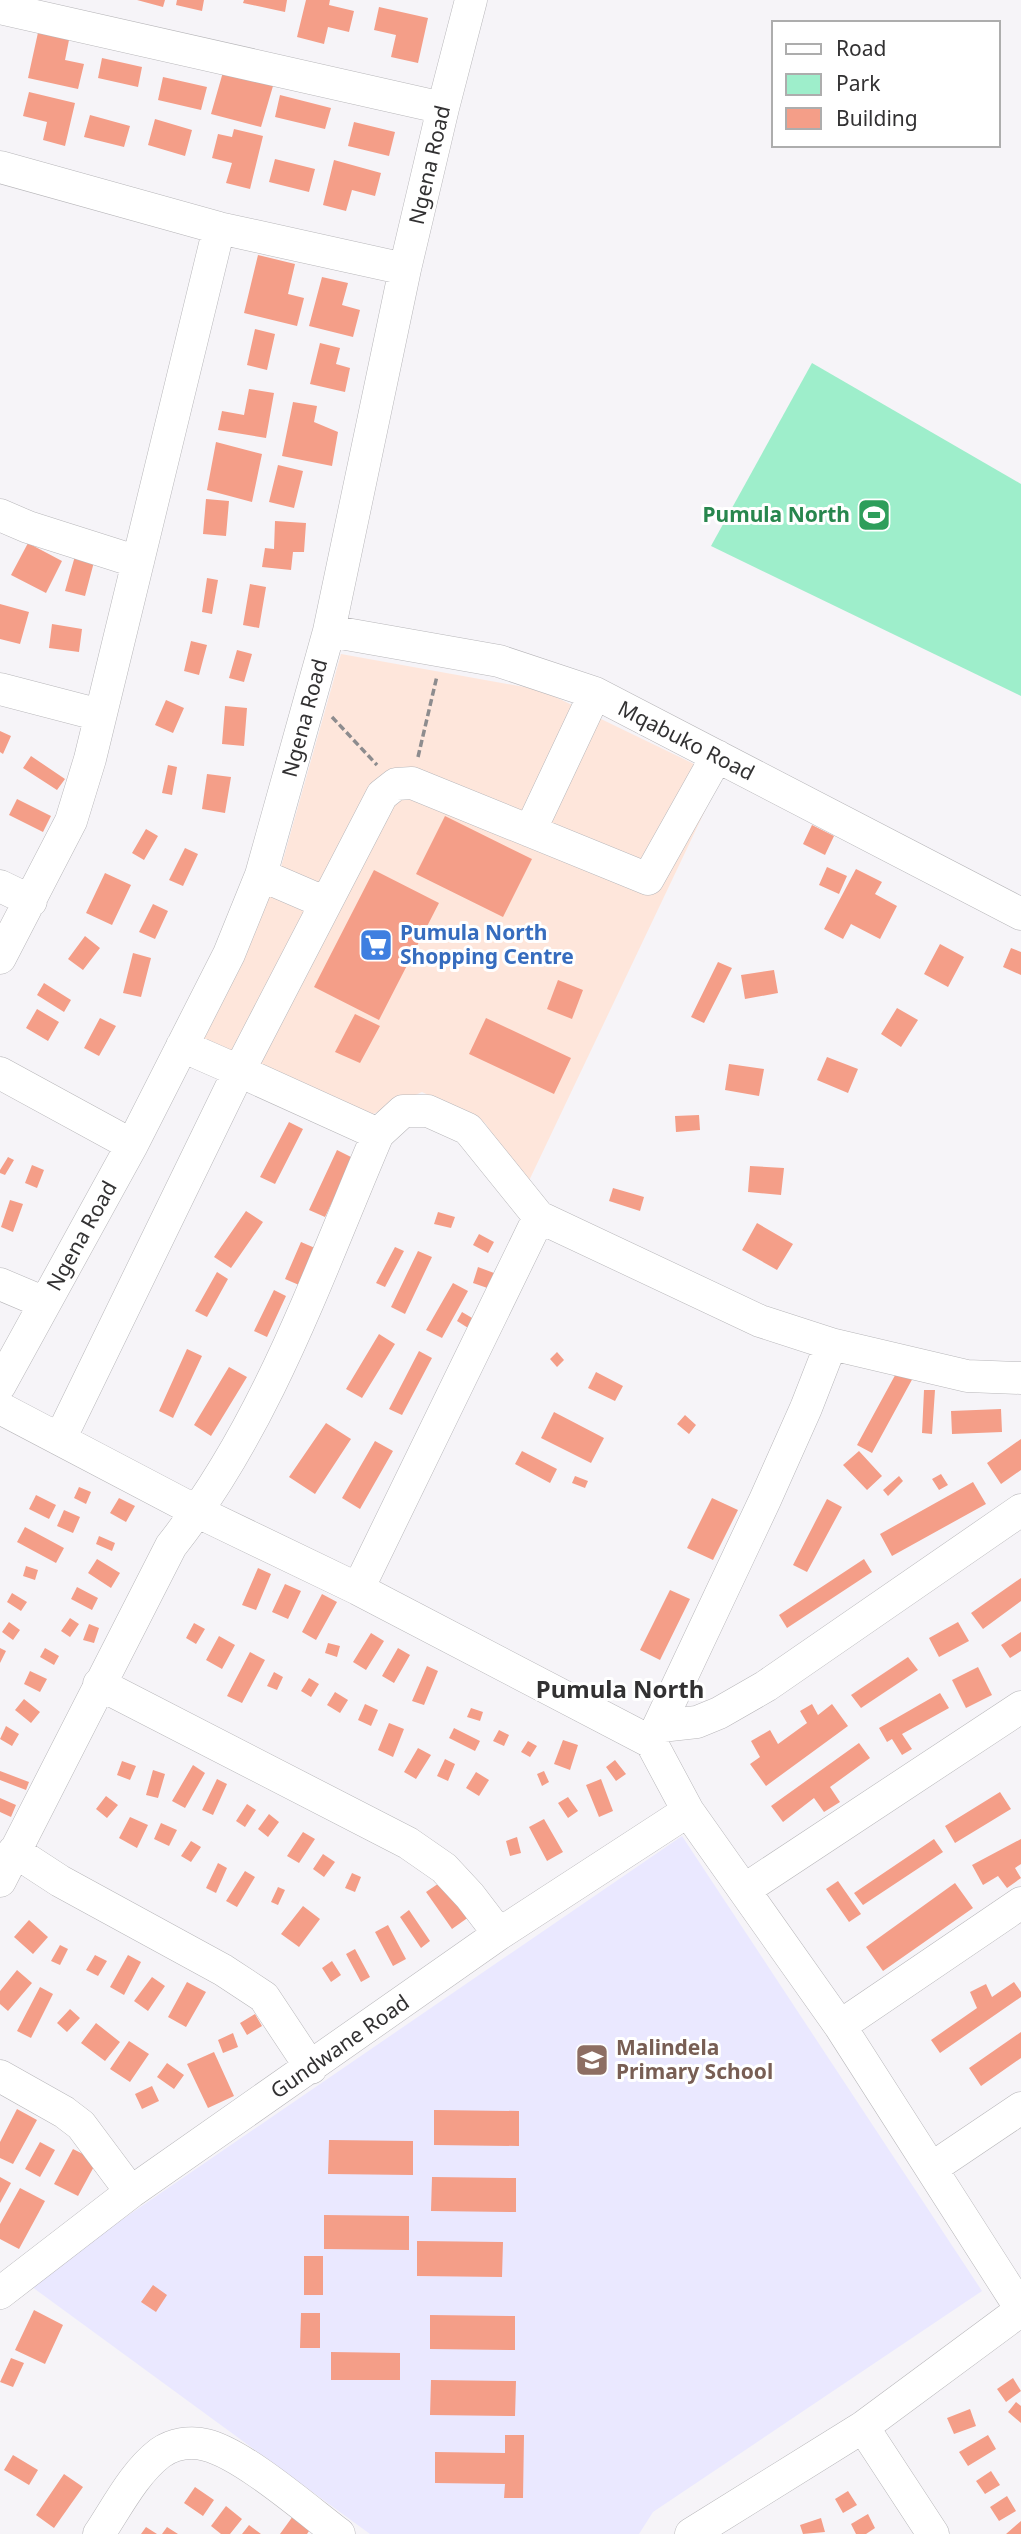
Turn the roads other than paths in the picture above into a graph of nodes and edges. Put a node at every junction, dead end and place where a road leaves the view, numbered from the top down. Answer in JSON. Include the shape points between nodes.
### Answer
{"nodes":[{"id":1,"x":471,"y":0,"type":"edge"},
{"id":2,"x":0,"y":8,"type":"edge"},
{"id":3,"x":443,"y":108,"type":"junction"},
{"id":4,"x":0,"y":167,"type":"edge"},
{"id":5,"x":219,"y":228,"type":"junction"},
{"id":6,"x":405,"y":269,"type":"junction"},
{"id":7,"x":0,"y":515,"type":"edge"},
{"id":8,"x":138,"y":562,"type":"junction"},
{"id":9,"x":329,"y":631,"type":"junction"},
{"id":10,"x":0,"y":689,"type":"edge"},
{"id":11,"x":595,"y":693,"type":"junction"},
{"id":12,"x":100,"y":715,"type":"junction"},
{"id":13,"x":717,"y":756,"type":"junction"},
{"id":14,"x":530,"y":831,"type":"junction"},
{"id":15,"x":261,"y":875,"type":"junction"},
{"id":16,"x":0,"y":886,"type":"edge"},
{"id":17,"x":31,"y":901,"type":"junction"},
{"id":18,"x":326,"y":903,"type":"junction"},
{"id":19,"x":1021,"y":914,"type":"edge"},
{"id":20,"x":0,"y":958,"type":"edge"},
{"id":21,"x":182,"y":1046,"type":"junction"},
{"id":22,"x":239,"y":1070,"type":"junction"},
{"id":23,"x":0,"y":1073,"type":"edge"},
{"id":24,"x":378,"y":1134,"type":"junction"},
{"id":25,"x":132,"y":1144,"type":"junction"},
{"id":26,"x":539,"y":1217,"type":"junction"},
{"id":27,"x":0,"y":1284,"type":"edge"},
{"id":28,"x":45,"y":1303,"type":"junction"},
{"id":29,"x":831,"y":1344,"type":"junction"},
{"id":30,"x":1021,"y":1378,"type":"edge"},
{"id":31,"x":0,"y":1385,"type":"edge"},
{"id":32,"x":0,"y":1408,"type":"edge"},
{"id":33,"x":60,"y":1439,"type":"junction"},
{"id":34,"x":1021,"y":1510,"type":"edge"},
{"id":35,"x":198,"y":1512,"type":"junction"},
{"id":36,"x":358,"y":1588,"type":"junction"},
{"id":37,"x":99,"y":1684,"type":"junction"},
{"id":38,"x":1021,"y":1707,"type":"edge"},
{"id":39,"x":656,"y":1734,"type":"junction"},
{"id":40,"x":688,"y":1811,"type":"junction"},
{"id":41,"x":14,"y":1851,"type":"junction"},
{"id":42,"x":0,"y":1881,"type":"edge"},
{"id":43,"x":744,"y":1890,"type":"junction"},
{"id":44,"x":1021,"y":1903,"type":"edge"},
{"id":45,"x":499,"y":1934,"type":"junction"},
{"id":46,"x":840,"y":2026,"type":"junction"},
{"id":47,"x":311,"y":2068,"type":"junction"},
{"id":48,"x":0,"y":2076,"type":"edge"},
{"id":49,"x":1021,"y":2108,"type":"edge"},
{"id":50,"x":933,"y":2168,"type":"junction"},
{"id":51,"x":131,"y":2192,"type":"junction"},
{"id":52,"x":0,"y":2293,"type":"edge"},
{"id":53,"x":1021,"y":2310,"type":"edge"},
{"id":54,"x":863,"y":2427,"type":"junction"},
{"id":55,"x":697,"y":2532,"type":"edge"},
{"id":56,"x":99,"y":2534,"type":"edge"},
{"id":57,"x":339,"y":2534,"type":"edge"},
{"id":58,"x":933,"y":2534,"type":"edge"}],
"edges":[{"from":1,"to":3,"type":"street","name":"Ngena Road"},
{"from":2,"to":3,"type":"street"},
{"from":3,"to":6,"type":"street","name":"Ngena Road"},
{"from":4,"to":5,"type":"street"},
{"from":5,"to":6,"type":"street"},
{"from":5,"to":8,"type":"street"},
{"from":6,"to":9,"type":"street","name":"Ngena Road"},
{"from":7,"to":8,"type":"street"},
{"from":8,"to":12,"type":"street"},
{"from":9,"to":11,"type":"street","name":"Mqabuko Road","via":[[499,661]]},
{"from":9,"to":15,"type":"street","name":"Ngena Road"},
{"from":10,"to":12,"type":"street"},
{"from":11,"to":13,"type":"street","name":"Mqabuko Road"},
{"from":11,"to":14,"type":"street"},
{"from":12,"to":17,"type":"street","via":[[71,821]]},
{"from":13,"to":14,"type":"street","via":[[648,879]]},
{"from":13,"to":19,"type":"street","name":"Mqabuko Road"},
{"from":14,"to":18,"type":"street","via":[[404,784],[382,795]]},
{"from":15,"to":18,"type":"street"},
{"from":15,"to":21,"type":"street","name":"Ngena Road","via":[[229,954]]},
{"from":16,"to":17,"type":"street"},
{"from":17,"to":20,"type":"street"},
{"from":18,"to":22,"type":"street"},
{"from":21,"to":22,"type":"street"},
{"from":21,"to":25,"type":"street","name":"Ngena Road"},
{"from":22,"to":24,"type":"street"},
{"from":22,"to":33,"type":"street"},
{"from":23,"to":25,"type":"street"},
{"from":24,"to":26,"type":"street","via":[[403,1111],[428,1111],[468,1129]]},
{"from":24,"to":35,"type":"street","via":[[286,1349],[231,1460]]},
{"from":25,"to":28,"type":"street","name":"Ngena Road"},
{"from":26,"to":29,"type":"street","via":[[760,1321]]},
{"from":26,"to":36,"type":"street"},
{"from":27,"to":28,"type":"street"},
{"from":28,"to":31,"type":"street","name":"Ngena Road"},
{"from":29,"to":30,"type":"street","via":[[967,1376]]},
{"from":29,"to":39,"type":"street"},
{"from":32,"to":33,"type":"street"},
{"from":33,"to":35,"type":"street"},
{"from":34,"to":39,"type":"street","via":[[766,1686],[719,1713]]},
{"from":35,"to":36,"type":"street"},
{"from":35,"to":37,"type":"street","via":[[171,1546]]},
{"from":36,"to":39,"type":"street"},
{"from":37,"to":41,"type":"street"},
{"from":37,"to":45,"type":"street","via":[[408,1843],[444,1868]]},
{"from":38,"to":43,"type":"street"},
{"from":39,"to":40,"type":"street"},
{"from":40,"to":43,"type":"street"},
{"from":40,"to":45,"type":"street","name":"Gundwane Road"},
{"from":41,"to":42,"type":"street"},
{"from":41,"to":47,"type":"street","via":[[264,1997]]},
{"from":43,"to":46,"type":"street"},
{"from":44,"to":46,"type":"street"},
{"from":45,"to":47,"type":"street","name":"Gundwane Road"},
{"from":46,"to":50,"type":"street"},
{"from":47,"to":51,"type":"street","name":"Gundwane Road"},
{"from":48,"to":51,"type":"street","via":[[81,2125]]},
{"from":49,"to":50,"type":"street"},
{"from":50,"to":53,"type":"street"},
{"from":51,"to":52,"type":"street","name":"Gundwane Road"},
{"from":53,"to":54,"type":"street"},
{"from":54,"to":55,"type":"street"},
{"from":54,"to":58,"type":"street"},
{"from":56,"to":57,"type":"street","via":[[146,2466],[184,2442],[206,2445],[235,2458]]}]}
